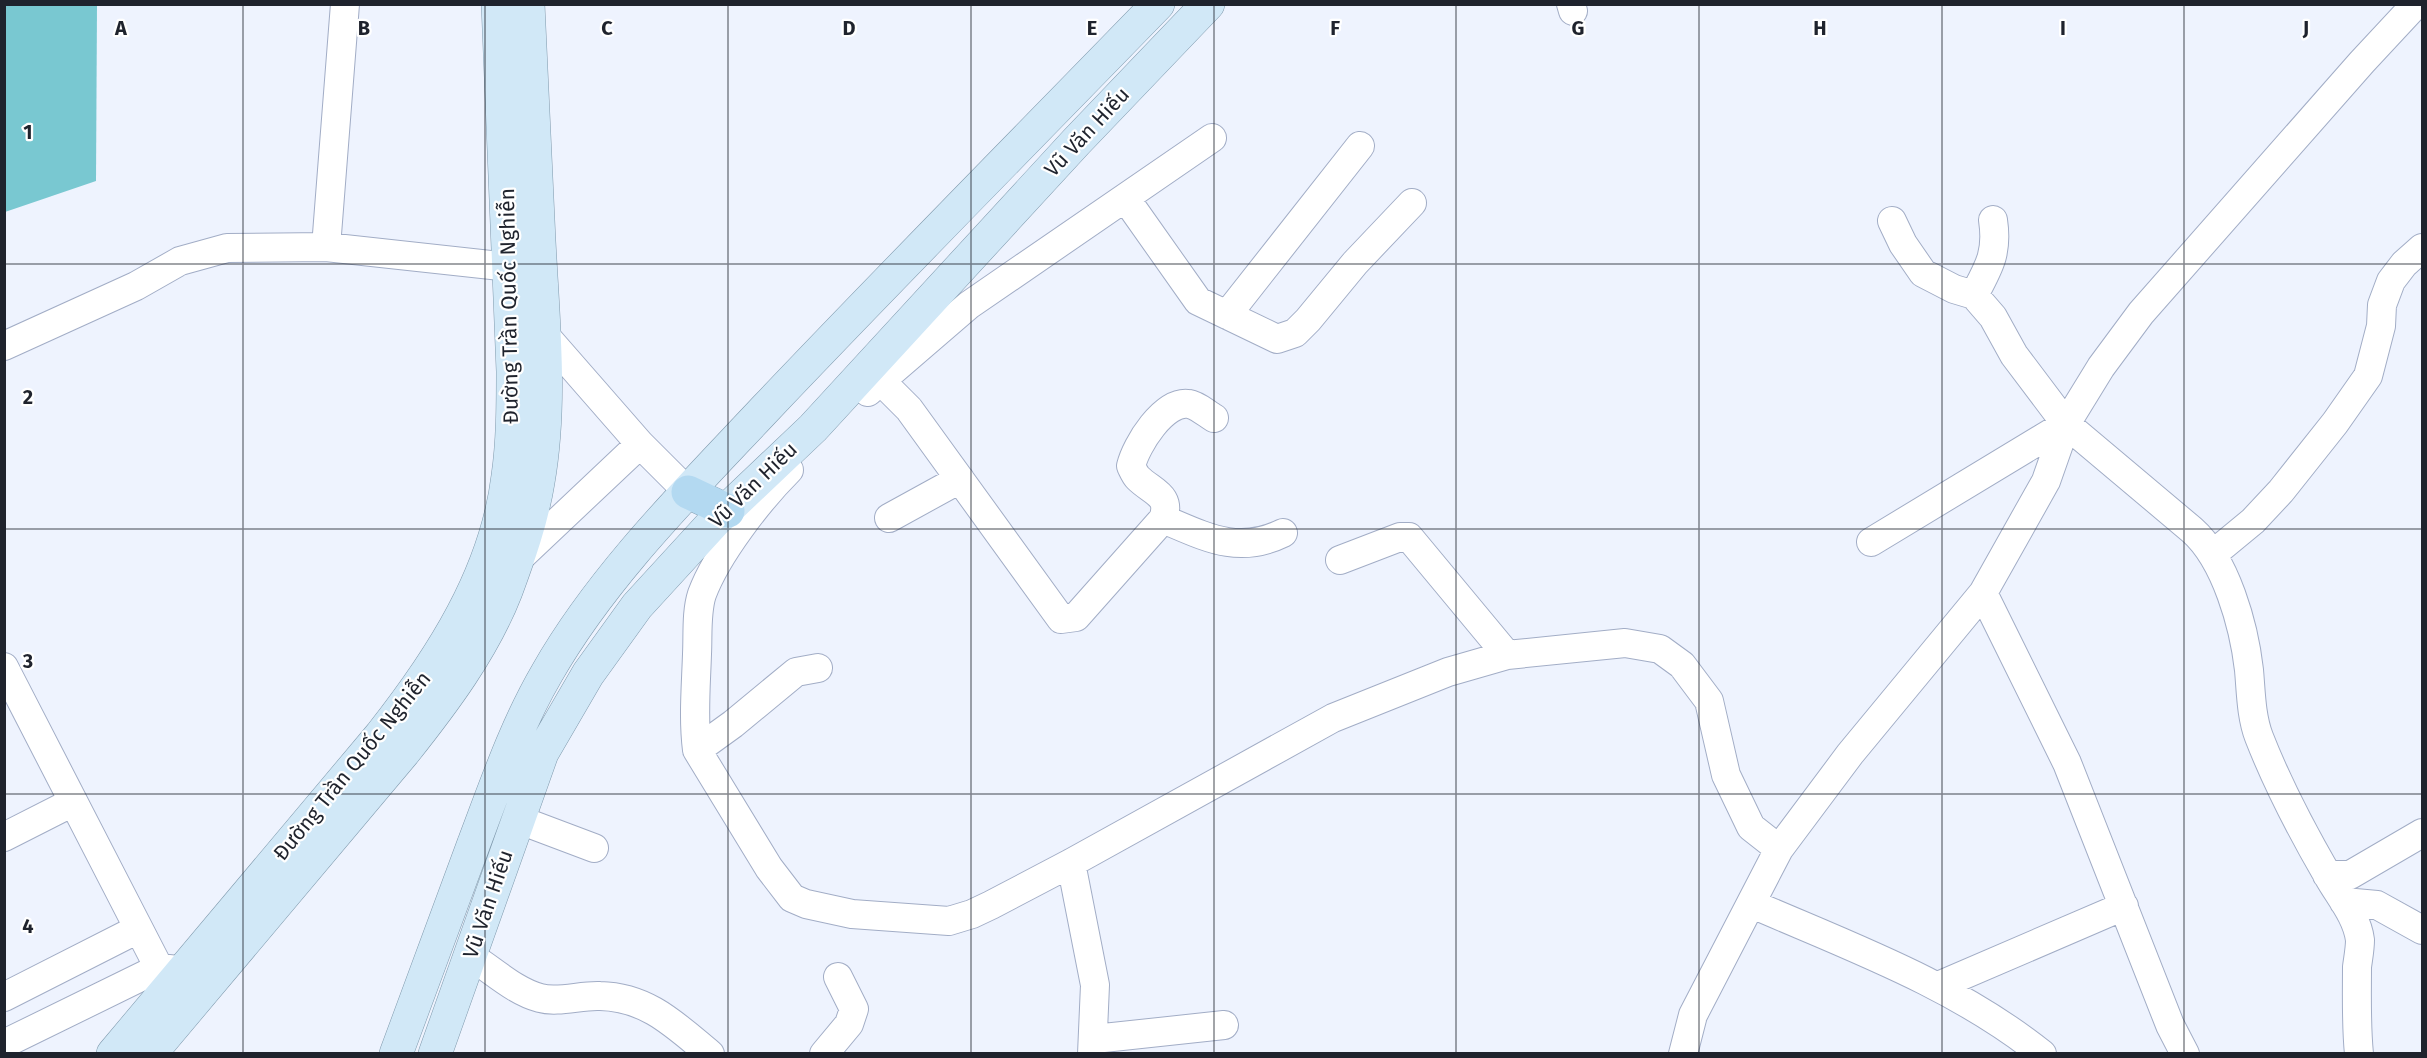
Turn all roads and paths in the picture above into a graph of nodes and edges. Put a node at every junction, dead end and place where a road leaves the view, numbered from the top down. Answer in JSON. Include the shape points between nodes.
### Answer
{"nodes":[{"id":1,"x":345,"y":4,"type":"edge"},
{"id":2,"x":498,"y":4,"type":"edge"},
{"id":3,"x":528,"y":4,"type":"edge"},
{"id":4,"x":1158,"y":4,"type":"edge"},
{"id":5,"x":1209,"y":4,"type":"edge"},
{"id":6,"x":2416,"y":4,"type":"edge"},
{"id":7,"x":1212,"y":138,"type":"dead end"},
{"id":8,"x":1360,"y":146,"type":"dead end"},
{"id":9,"x":1126,"y":199,"type":"junction"},
{"id":10,"x":1412,"y":203,"type":"dead end"},
{"id":11,"x":1992,"y":220,"type":"dead end"},
{"id":12,"x":1892,"y":221,"type":"dead end"},
{"id":13,"x":326,"y":247,"type":"junction"},
{"id":14,"x":2422,"y":248,"type":"edge"},
{"id":15,"x":510,"y":267,"type":"junction"},
{"id":16,"x":1974,"y":295,"type":"junction"},
{"id":17,"x":1227,"y":315,"type":"junction"},
{"id":18,"x":543,"y":333,"type":"junction"},
{"id":19,"x":4,"y":346,"type":"edge"},
{"id":20,"x":880,"y":380,"type":"junction"},
{"id":21,"x":1214,"y":418,"type":"dead end"},
{"id":22,"x":2066,"y":424,"type":"junction"},
{"id":23,"x":818,"y":432,"type":"junction"},
{"id":24,"x":640,"y":444,"type":"junction"},
{"id":25,"x":960,"y":479,"type":"junction"},
{"id":26,"x":688,"y":492,"type":"junction"},
{"id":27,"x":728,"y":511,"type":"junction"},
{"id":28,"x":889,"y":518,"type":"dead end"},
{"id":29,"x":1163,"y":519,"type":"junction"},
{"id":30,"x":1283,"y":533,"type":"dead end"},
{"id":31,"x":1871,"y":543,"type":"dead end"},
{"id":32,"x":2213,"y":554,"type":"junction"},
{"id":33,"x":1340,"y":560,"type":"dead end"},
{"id":34,"x":516,"y":561,"type":"junction"},
{"id":35,"x":1983,"y":593,"type":"junction"},
{"id":36,"x":1507,"y":655,"type":"junction"},
{"id":37,"x":818,"y":668,"type":"dead end"},
{"id":38,"x":5,"y":671,"type":"edge"},
{"id":39,"x":697,"y":750,"type":"junction"},
{"id":40,"x":73,"y":802,"type":"junction"},
{"id":41,"x":517,"y":819,"type":"junction"},
{"id":42,"x":2422,"y":833,"type":"edge"},
{"id":43,"x":4,"y":837,"type":"edge"},
{"id":44,"x":594,"y":848,"type":"dead end"},
{"id":45,"x":1779,"y":849,"type":"junction"},
{"id":46,"x":1071,"y":863,"type":"junction"},
{"id":47,"x":2327,"y":875,"type":"junction"},
{"id":48,"x":2344,"y":902,"type":"junction"},
{"id":49,"x":1752,"y":904,"type":"junction"},
{"id":50,"x":2124,"y":906,"type":"junction"},
{"id":51,"x":138,"y":929,"type":"junction"},
{"id":52,"x":2422,"y":930,"type":"edge"},
{"id":53,"x":470,"y":956,"type":"junction"},
{"id":54,"x":183,"y":974,"type":"junction"},
{"id":55,"x":838,"y":977,"type":"dead end"},
{"id":56,"x":1938,"y":986,"type":"junction"},
{"id":57,"x":4,"y":998,"type":"edge"},
{"id":58,"x":1224,"y":1026,"type":"dead end"},
{"id":59,"x":4,"y":1044,"type":"edge"},
{"id":60,"x":1093,"y":1046,"type":"edge"},
{"id":61,"x":697,"y":1049,"type":"edge"},
{"id":62,"x":113,"y":1053,"type":"edge"},
{"id":63,"x":150,"y":1053,"type":"edge"},
{"id":64,"x":396,"y":1053,"type":"edge"},
{"id":65,"x":435,"y":1053,"type":"edge"},
{"id":66,"x":824,"y":1053,"type":"edge"},
{"id":67,"x":1683,"y":1053,"type":"edge"},
{"id":68,"x":2042,"y":1053,"type":"edge"},
{"id":69,"x":2185,"y":1053,"type":"edge"},
{"id":70,"x":2359,"y":1053,"type":"edge"}],
"edges":[{"from":1,"to":13,"type":"street"},
{"from":2,"to":15,"type":"main road","name":"Đường Trần Quốc Nghiễn"},
{"from":3,"to":18,"type":"main road","name":"Đường Trần Quốc Nghiễn"},
{"from":4,"to":26,"type":"main road","name":"Vũ Văn Hiếu"},
{"from":5,"to":23,"type":"main road","name":"Vũ Văn Hiếu","via":[[1076,142]]},
{"from":6,"to":22,"type":"street","via":[[2141,313]]},
{"from":7,"to":9,"type":"street"},
{"from":8,"to":17,"type":"street"},
{"from":9,"to":17,"type":"street","via":[[1198,301]]},
{"from":9,"to":20,"type":"street","via":[[969,305]]},
{"from":10,"to":17,"type":"street","via":[[1295,333],[1277,339]]},
{"from":11,"to":16,"type":"street","via":[[1995,253]]},
{"from":12,"to":16,"type":"street","via":[[1923,273]]},
{"from":13,"to":15,"type":"street"},
{"from":13,"to":19,"type":"street","via":[[227,248],[180,261],[136,286]]},
{"from":14,"to":32,"type":"street","via":[[2391,281],[2367,376],[2336,423],[2281,491]]},
{"from":15,"to":54,"type":"main road","name":"Đường Trần Quốc Nghiễn","via":[[513,371],[508,478],[497,528],[478,583],[450,639],[416,691]]},
{"from":16,"to":22,"type":"street","via":[[1993,316],[2014,354]]},
{"from":18,"to":24,"type":"street"},
{"from":18,"to":34,"type":"main road","name":"Đường Trần Quốc Nghiễn","via":[[544,431],[538,482]]},
{"from":20,"to":23,"type":"street"},
{"from":20,"to":25,"type":"street","via":[[909,409]]},
{"from":21,"to":29,"type":"street","via":[[1190,403],[1177,405],[1160,417],[1133,455],[1131,466],[1137,477],[1157,491],[1164,502]]},
{"from":22,"to":31,"type":"street"},
{"from":22,"to":32,"type":"street","via":[[2192,530]]},
{"from":22,"to":35,"type":"street","via":[[2046,481]]},
{"from":23,"to":27,"type":"main road","name":"Vũ Văn Hiếu"},
{"from":23,"to":39,"type":"street","via":[[746,521],[702,595],[694,732]]},
{"from":24,"to":26,"type":"street"},
{"from":24,"to":34,"type":"street"},
{"from":25,"to":28,"type":"street"},
{"from":25,"to":29,"type":"street","via":[[1060,619],[1076,617]]},
{"from":26,"to":27,"type":"highway"},
{"from":26,"to":64,"type":"main road","name":"Vũ Văn Hiếu","via":[[575,628],[538,690],[500,773]]},
{"from":27,"to":41,"type":"main road","name":"Vũ Văn Hiếu","via":[[637,606],[588,674],[542,753]]},
{"from":29,"to":30,"type":"street","via":[[1226,543],[1254,544]]},
{"from":32,"to":47,"type":"street","via":[[2235,608],[2258,735]]},
{"from":33,"to":36,"type":"street","via":[[1409,537]]},
{"from":34,"to":54,"type":"main road","name":"Đường Trần Quốc Nghiễn","via":[[505,593],[479,643],[441,705],[404,752]]},
{"from":35,"to":45,"type":"street","via":[[1850,754]]},
{"from":35,"to":50,"type":"street","via":[[2067,763]]},
{"from":36,"to":45,"type":"street","via":[[1624,643],[1660,649],[1682,665],[1709,702],[1726,775],[1751,827]]},
{"from":36,"to":46,"type":"street","via":[[1448,672],[1333,718]]},
{"from":37,"to":39,"type":"street","via":[[796,672]]},
{"from":38,"to":40,"type":"street"},
{"from":39,"to":46,"type":"street","via":[[781,886],[792,898],[806,904],[852,914],[950,921],[992,905]]},
{"from":40,"to":43,"type":"street"},
{"from":40,"to":51,"type":"street"},
{"from":41,"to":44,"type":"street"},
{"from":41,"to":53,"type":"main road","name":"Vũ Văn Hiếu"},
{"from":42,"to":47,"type":"street","via":[[2350,875]]},
{"from":45,"to":49,"type":"street"},
{"from":46,"to":60,"type":"street","via":[[1095,985]]},
{"from":47,"to":48,"type":"street"},
{"from":48,"to":52,"type":"street","via":[[2377,905]]},
{"from":48,"to":70,"type":"street","via":[[2360,941],[2356,1020]]},
{"from":49,"to":56,"type":"street"},
{"from":49,"to":67,"type":"street","via":[[1693,1015]]},
{"from":50,"to":56,"type":"street"},
{"from":50,"to":69,"type":"street","via":[[2170,1025]]},
{"from":51,"to":54,"type":"street"},
{"from":51,"to":57,"type":"street"},
{"from":53,"to":61,"type":"street","via":[[515,988],[543,999],[601,995],[639,1003],[663,1015]]},
{"from":53,"to":65,"type":"main road","name":"Vũ Văn Hiếu"},
{"from":54,"to":59,"type":"street"},
{"from":54,"to":62,"type":"main road","name":"Đường Trần Quốc Nghiễn"},
{"from":54,"to":63,"type":"main road","name":"Đường Trần Quốc Nghiễn"},
{"from":55,"to":66,"type":"street","via":[[854,1009],[849,1024]]},
{"from":56,"to":68,"type":"street","via":[[2010,1028]]},
{"from":58,"to":60,"type":"street"}]}
